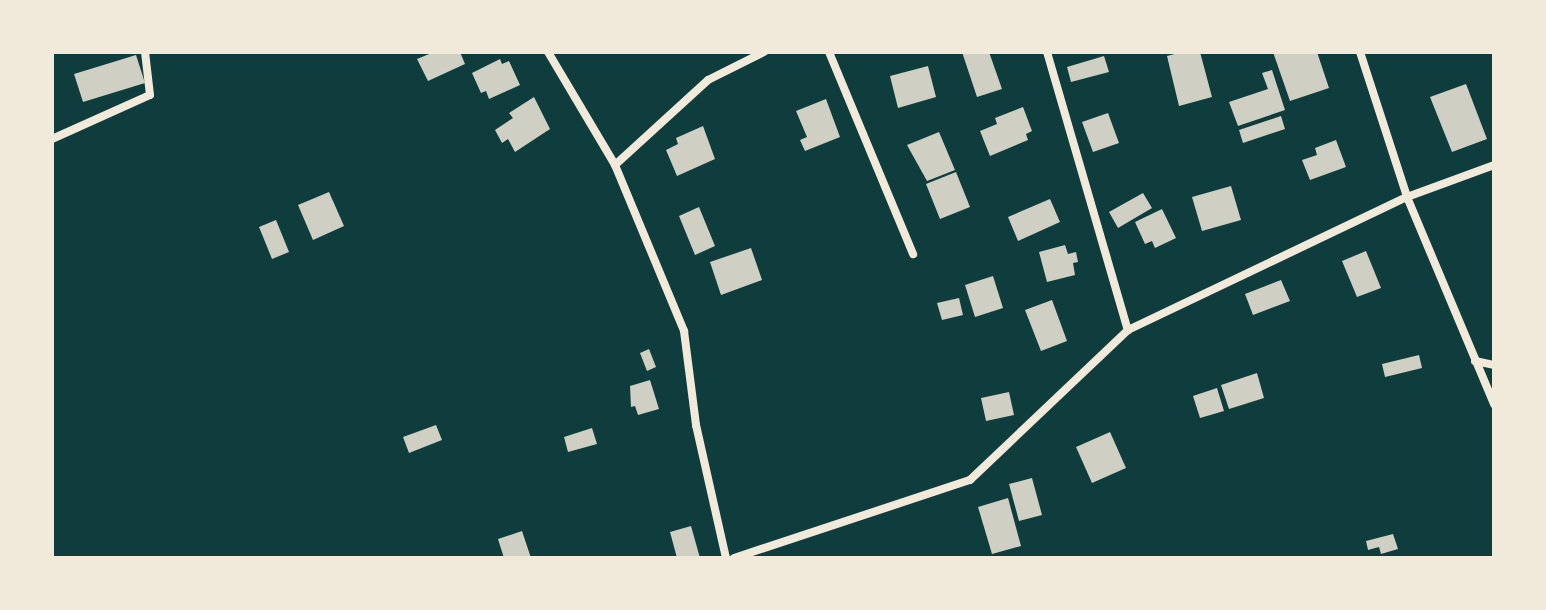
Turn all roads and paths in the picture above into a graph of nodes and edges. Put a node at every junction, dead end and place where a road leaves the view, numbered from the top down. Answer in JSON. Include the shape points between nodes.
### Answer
{"nodes":[{"id":1,"x":145,"y":52,"type":"edge"},
{"id":2,"x":548,"y":52,"type":"edge"},
{"id":3,"x":764,"y":52,"type":"edge"},
{"id":4,"x":829,"y":52,"type":"edge"},
{"id":5,"x":1047,"y":52,"type":"edge"},
{"id":6,"x":1360,"y":52,"type":"edge"},
{"id":7,"x":52,"y":139,"type":"edge"},
{"id":8,"x":615,"y":165,"type":"junction"},
{"id":9,"x":1494,"y":165,"type":"edge"},
{"id":10,"x":1407,"y":197,"type":"junction"},
{"id":11,"x":913,"y":254,"type":"dead end"},
{"id":12,"x":1128,"y":330,"type":"junction"},
{"id":13,"x":1475,"y":361,"type":"junction"},
{"id":14,"x":1494,"y":365,"type":"edge"},
{"id":15,"x":1494,"y":404,"type":"edge"},
{"id":16,"x":726,"y":558,"type":"edge"},
{"id":17,"x":734,"y":558,"type":"edge"}],
"edges":[{"from":1,"to":7,"type":"street","via":[[150,95]]},
{"from":2,"to":8,"type":"street"},
{"from":3,"to":8,"type":"street","via":[[708,80]]},
{"from":4,"to":11,"type":"street"},
{"from":5,"to":12,"type":"street"},
{"from":6,"to":10,"type":"street"},
{"from":8,"to":16,"type":"street","via":[[684,331],[696,425]]},
{"from":9,"to":10,"type":"street"},
{"from":10,"to":12,"type":"street"},
{"from":10,"to":13,"type":"street"},
{"from":12,"to":17,"type":"street","via":[[970,480]]},
{"from":13,"to":14,"type":"street"},
{"from":13,"to":15,"type":"street"}]}
